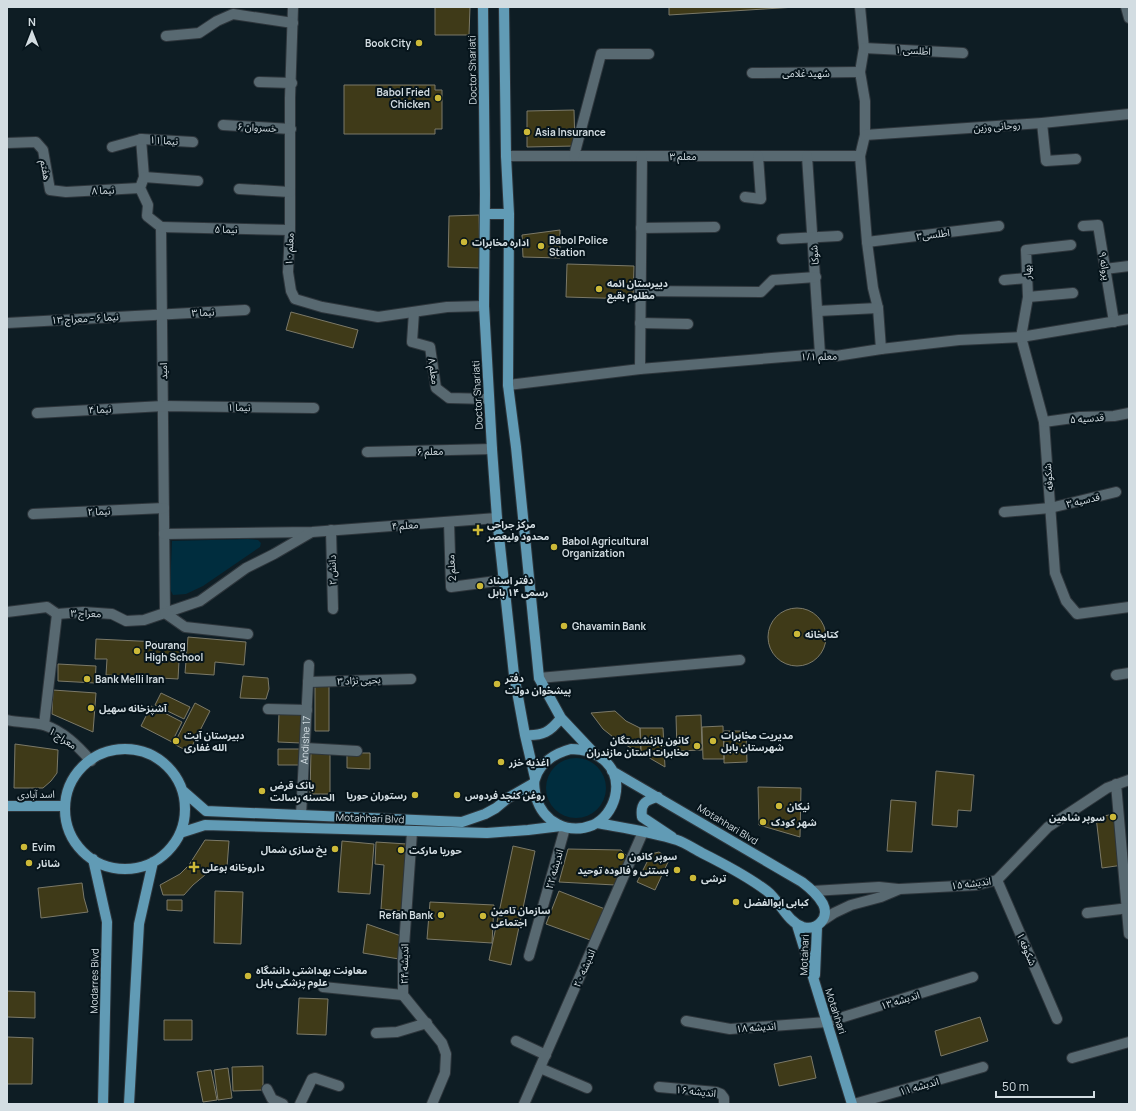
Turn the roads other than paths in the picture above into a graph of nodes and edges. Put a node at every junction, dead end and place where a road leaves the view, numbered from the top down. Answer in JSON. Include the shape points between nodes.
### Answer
{"nodes":[{"id":1,"x":294,"y":7,"type":"edge"},
{"id":2,"x":483,"y":7,"type":"edge"},
{"id":3,"x":504,"y":7,"type":"edge"},
{"id":4,"x":860,"y":7,"type":"edge"},
{"id":5,"x":1126,"y":7,"type":"edge"},
{"id":6,"x":1129,"y":18,"type":"edge"},
{"id":7,"x":293,"y":24,"type":"junction"},
{"id":8,"x":166,"y":36,"type":"dead end"},
{"id":9,"x":864,"y":48,"type":"junction"},
{"id":10,"x":962,"y":53,"type":"dead end"},
{"id":11,"x":649,"y":54,"type":"dead end"},
{"id":12,"x":860,"y":72,"type":"junction"},
{"id":13,"x":752,"y":73,"type":"dead end"},
{"id":14,"x":259,"y":82,"type":"dead end"},
{"id":15,"x":292,"y":83,"type":"junction"},
{"id":16,"x":1129,"y":114,"type":"edge"},
{"id":17,"x":1042,"y":123,"type":"junction"},
{"id":18,"x":223,"y":125,"type":"dead end"},
{"id":19,"x":291,"y":129,"type":"junction"},
{"id":20,"x":866,"y":136,"type":"junction"},
{"id":21,"x":141,"y":139,"type":"junction"},
{"id":22,"x":193,"y":142,"type":"dead end"},
{"id":23,"x":7,"y":143,"type":"edge"},
{"id":24,"x":112,"y":147,"type":"dead end"},
{"id":25,"x":506,"y":156,"type":"junction"},
{"id":26,"x":574,"y":156,"type":"junction"},
{"id":27,"x":642,"y":156,"type":"junction"},
{"id":28,"x":758,"y":156,"type":"junction"},
{"id":29,"x":807,"y":156,"type":"junction"},
{"id":30,"x":860,"y":156,"type":"junction"},
{"id":31,"x":1076,"y":159,"type":"dead end"},
{"id":32,"x":144,"y":177,"type":"junction"},
{"id":33,"x":198,"y":181,"type":"dead end"},
{"id":34,"x":140,"y":188,"type":"junction"},
{"id":35,"x":239,"y":189,"type":"dead end"},
{"id":36,"x":66,"y":192,"type":"joint"},
{"id":37,"x":290,"y":192,"type":"junction"},
{"id":38,"x":745,"y":197,"type":"dead end"},
{"id":39,"x":485,"y":214,"type":"junction"},
{"id":40,"x":509,"y":214,"type":"junction"},
{"id":41,"x":999,"y":226,"type":"dead end"},
{"id":42,"x":1083,"y":226,"type":"dead end"},
{"id":43,"x":716,"y":227,"type":"dead end"},
{"id":44,"x":162,"y":228,"type":"junction"},
{"id":45,"x":641,"y":228,"type":"junction"},
{"id":46,"x":290,"y":230,"type":"junction"},
{"id":47,"x":838,"y":236,"type":"dead end"},
{"id":48,"x":813,"y":237,"type":"junction"},
{"id":49,"x":782,"y":239,"type":"dead end"},
{"id":50,"x":867,"y":242,"type":"junction"},
{"id":51,"x":1071,"y":245,"type":"dead end"},
{"id":52,"x":1129,"y":266,"type":"edge"},
{"id":53,"x":1105,"y":269,"type":"junction"},
{"id":54,"x":816,"y":277,"type":"junction"},
{"id":55,"x":1027,"y":278,"type":"junction"},
{"id":56,"x":1004,"y":280,"type":"dead end"},
{"id":57,"x":640,"y":291,"type":"junction"},
{"id":58,"x":1073,"y":293,"type":"dead end"},
{"id":59,"x":1028,"y":297,"type":"junction"},
{"id":60,"x":484,"y":306,"type":"junction"},
{"id":61,"x":878,"y":308,"type":"junction"},
{"id":62,"x":244,"y":310,"type":"dead end"},
{"id":63,"x":818,"y":311,"type":"junction"},
{"id":64,"x":414,"y":312,"type":"junction"},
{"id":65,"x":162,"y":314,"type":"junction"},
{"id":66,"x":1129,"y":319,"type":"edge"},
{"id":67,"x":7,"y":322,"type":"edge"},
{"id":68,"x":1114,"y":322,"type":"junction"},
{"id":69,"x":640,"y":323,"type":"junction"},
{"id":70,"x":688,"y":324,"type":"dead end"},
{"id":71,"x":1021,"y":337,"type":"junction"},
{"id":72,"x":881,"y":349,"type":"junction"},
{"id":73,"x":820,"y":354,"type":"junction"},
{"id":74,"x":640,"y":369,"type":"junction"},
{"id":75,"x":508,"y":385,"type":"junction"},
{"id":76,"x":489,"y":399,"type":"junction"},
{"id":77,"x":163,"y":406,"type":"junction"},
{"id":78,"x":314,"y":408,"type":"dead end"},
{"id":79,"x":37,"y":413,"type":"dead end"},
{"id":80,"x":1129,"y":413,"type":"edge"},
{"id":81,"x":1044,"y":422,"type":"junction"},
{"id":82,"x":492,"y":449,"type":"junction"},
{"id":83,"x":367,"y":452,"type":"dead end"},
{"id":84,"x":1116,"y":492,"type":"dead end"},
{"id":85,"x":164,"y":508,"type":"junction"},
{"id":86,"x":1050,"y":508,"type":"junction"},
{"id":87,"x":1004,"y":512,"type":"dead end"},
{"id":88,"x":34,"y":514,"type":"dead end"},
{"id":89,"x":497,"y":518,"type":"junction"},
{"id":90,"x":448,"y":522,"type":"junction"},
{"id":91,"x":331,"y":530,"type":"junction"},
{"id":92,"x":312,"y":532,"type":"junction"},
{"id":93,"x":164,"y":534,"type":"junction"},
{"id":94,"x":504,"y":580,"type":"junction"},
{"id":95,"x":1129,"y":607,"type":"edge"},
{"id":96,"x":334,"y":609,"type":"dead end"},
{"id":97,"x":7,"y":612,"type":"edge"},
{"id":98,"x":165,"y":613,"type":"junction"},
{"id":99,"x":57,"y":614,"type":"junction"},
{"id":100,"x":248,"y":634,"type":"dead end"},
{"id":101,"x":740,"y":660,"type":"dead end"},
{"id":102,"x":309,"y":665,"type":"dead end"},
{"id":103,"x":1129,"y":673,"type":"edge"},
{"id":104,"x":1116,"y":675,"type":"dead end"},
{"id":105,"x":411,"y":678,"type":"dead end"},
{"id":106,"x":539,"y":678,"type":"junction"},
{"id":107,"x":308,"y":682,"type":"junction"},
{"id":108,"x":268,"y":709,"type":"dead end"},
{"id":109,"x":307,"y":710,"type":"junction"},
{"id":110,"x":561,"y":718,"type":"junction"},
{"id":111,"x":7,"y":720,"type":"edge"},
{"id":112,"x":44,"y":725,"type":"junction"},
{"id":113,"x":525,"y":735,"type":"junction"},
{"id":114,"x":305,"y":748,"type":"junction"},
{"id":115,"x":357,"y":751,"type":"dead end"},
{"id":116,"x":593,"y":752,"type":"junction"},
{"id":117,"x":91,"y":761,"type":"junction"},
{"id":118,"x":612,"y":771,"type":"junction"},
{"id":119,"x":534,"y":780,"type":"junction"},
{"id":120,"x":1129,"y":780,"type":"edge"},
{"id":121,"x":1116,"y":784,"type":"junction"},
{"id":122,"x":182,"y":790,"type":"junction"},
{"id":123,"x":658,"y":797,"type":"junction"},
{"id":124,"x":7,"y":806,"type":"edge"},
{"id":125,"x":66,"y":806,"type":"junction"},
{"id":126,"x":301,"y":815,"type":"junction"},
{"id":127,"x":597,"y":823,"type":"junction"},
{"id":128,"x":563,"y":827,"type":"junction"},
{"id":129,"x":412,"y":832,"type":"junction"},
{"id":130,"x":643,"y":832,"type":"junction"},
{"id":131,"x":180,"y":833,"type":"junction"},
{"id":132,"x":678,"y":841,"type":"junction"},
{"id":133,"x":93,"y":859,"type":"junction"},
{"id":134,"x":152,"y":862,"type":"junction"},
{"id":135,"x":997,"y":880,"type":"junction"},
{"id":136,"x":900,"y":889,"type":"junction"},
{"id":137,"x":813,"y":891,"type":"junction"},
{"id":138,"x":824,"y":906,"type":"joint"},
{"id":139,"x":1128,"y":908,"type":"edge"},
{"id":140,"x":1087,"y":913,"type":"dead end"},
{"id":141,"x":819,"y":924,"type":"junction"},
{"id":142,"x":796,"y":925,"type":"junction"},
{"id":143,"x":1129,"y":934,"type":"edge"},
{"id":144,"x":529,"y":956,"type":"dead end"},
{"id":145,"x":973,"y":977,"type":"dead end"},
{"id":146,"x":814,"y":984,"type":"junction"},
{"id":147,"x":323,"y":987,"type":"dead end"},
{"id":148,"x":404,"y":995,"type":"junction"},
{"id":149,"x":1057,"y":1019,"type":"dead end"},
{"id":150,"x":686,"y":1021,"type":"dead end"},
{"id":151,"x":827,"y":1022,"type":"junction"},
{"id":152,"x":426,"y":1023,"type":"junction"},
{"id":153,"x":376,"y":1033,"type":"dead end"},
{"id":154,"x":516,"y":1041,"type":"dead end"},
{"id":155,"x":1129,"y":1042,"type":"edge"},
{"id":156,"x":546,"y":1055,"type":"junction"},
{"id":157,"x":1072,"y":1058,"type":"dead end"},
{"id":158,"x":984,"y":1067,"type":"dead end"},
{"id":159,"x":540,"y":1068,"type":"junction"},
{"id":160,"x":339,"y":1086,"type":"dead end"},
{"id":161,"x":659,"y":1087,"type":"dead end"},
{"id":162,"x":587,"y":1088,"type":"dead end"},
{"id":163,"x":267,"y":1089,"type":"dead end"},
{"id":164,"x":103,"y":1104,"type":"edge"},
{"id":165,"x":129,"y":1104,"type":"edge"},
{"id":166,"x":283,"y":1104,"type":"edge"},
{"id":167,"x":300,"y":1104,"type":"edge"},
{"id":168,"x":432,"y":1104,"type":"edge"},
{"id":169,"x":524,"y":1104,"type":"edge"},
{"id":170,"x":724,"y":1104,"type":"edge"},
{"id":171,"x":853,"y":1104,"type":"edge"}],
"edges":[{"from":1,"to":7,"type":"street","name":"معلم ۱۰"},
{"from":2,"to":39,"type":"main road","name":"Doctor Shariati"},
{"from":3,"to":25,"type":"main road"},
{"from":4,"to":9,"type":"street"},
{"from":5,"to":6,"type":"street"},
{"from":7,"to":8,"type":"street","via":[[232,14],[200,33]]},
{"from":7,"to":15,"type":"street","name":"معلم ۱۰"},
{"from":9,"to":10,"type":"street","name":"اطلسی ۱"},
{"from":9,"to":12,"type":"street"},
{"from":11,"to":26,"type":"street","via":[[601,54]]},
{"from":12,"to":13,"type":"street","name":"شهید غلامی"},
{"from":12,"to":20,"type":"street","via":[[865,102]]},
{"from":14,"to":15,"type":"street"},
{"from":15,"to":19,"type":"street","name":"معلم ۱۰"},
{"from":16,"to":17,"type":"street","name":"روحانی وزین"},
{"from":17,"to":20,"type":"street","name":"روحانی وزین"},
{"from":17,"to":31,"type":"street","via":[[1046,161]]},
{"from":18,"to":19,"type":"street","name":"خسروان ۶"},
{"from":19,"to":37,"type":"street","name":"معلم ۱۰"},
{"from":20,"to":30,"type":"street"},
{"from":21,"to":22,"type":"street","name":"نیما ۱۱"},
{"from":21,"to":24,"type":"street","name":"نیما ۱۱"},
{"from":21,"to":32,"type":"street"},
{"from":23,"to":36,"type":"street","name":"هفتم","via":[[36,142],[43,150],[50,190]]},
{"from":25,"to":26,"type":"street","name":"معلم ۳"},
{"from":25,"to":40,"type":"main road"},
{"from":26,"to":27,"type":"street","name":"معلم ۳"},
{"from":27,"to":28,"type":"street","name":"معلم ۳"},
{"from":27,"to":45,"type":"street"},
{"from":28,"to":29,"type":"street","name":"معلم ۳"},
{"from":28,"to":38,"type":"street","via":[[761,199]]},
{"from":29,"to":30,"type":"street","name":"معلم ۳"},
{"from":29,"to":48,"type":"street","name":"شوکا"},
{"from":30,"to":50,"type":"street"},
{"from":32,"to":33,"type":"street"},
{"from":32,"to":34,"type":"street"},
{"from":34,"to":36,"type":"street","name":"نیما ۸"},
{"from":34,"to":44,"type":"street","via":[[148,205],[147,216]]},
{"from":35,"to":37,"type":"street"},
{"from":37,"to":46,"type":"street","name":"معلم ۱۰"},
{"from":39,"to":40,"type":"main road"},
{"from":39,"to":60,"type":"main road","name":"Doctor Shariati"},
{"from":40,"to":75,"type":"main road"},
{"from":41,"to":50,"type":"street","name":"اطلسی۳"},
{"from":42,"to":53,"type":"street","name":"پروانه ۹","via":[[1098,225]]},
{"from":43,"to":45,"type":"street"},
{"from":44,"to":46,"type":"street","name":"نیما ۵"},
{"from":44,"to":65,"type":"street","name":"امید"},
{"from":45,"to":57,"type":"street"},
{"from":46,"to":64,"type":"street","name":"معلم ۱۰","via":[[288,272],[295,299],[322,307],[378,317]]},
{"from":47,"to":48,"type":"street"},
{"from":48,"to":49,"type":"street"},
{"from":48,"to":54,"type":"street","name":"شوکا"},
{"from":50,"to":61,"type":"street"},
{"from":51,"to":55,"type":"street","name":"بهار","via":[[1026,250]]},
{"from":52,"to":53,"type":"street"},
{"from":53,"to":68,"type":"street","name":"پروانه ۹"},
{"from":54,"to":57,"type":"street","via":[[773,280],[761,292]]},
{"from":54,"to":63,"type":"street","name":"شوکا"},
{"from":55,"to":56,"type":"street"},
{"from":55,"to":59,"type":"street","name":"بهار"},
{"from":57,"to":69,"type":"street"},
{"from":58,"to":59,"type":"street"},
{"from":59,"to":71,"type":"street","name":"بهار"},
{"from":60,"to":64,"type":"street","name":"معلم ۱۰","via":[[447,307]]},
{"from":60,"to":76,"type":"main road","name":"Doctor Shariati"},
{"from":61,"to":63,"type":"street"},
{"from":61,"to":72,"type":"street"},
{"from":62,"to":65,"type":"street","name":"نیما ۳"},
{"from":63,"to":73,"type":"street","name":"شوکا"},
{"from":64,"to":76,"type":"street","name":"معلم ۸","via":[[412,342],[430,347],[436,388],[448,398]]},
{"from":65,"to":67,"type":"street","name":"نیما ۶ - معراج ۱۳"},
{"from":65,"to":77,"type":"street","name":"امید"},
{"from":66,"to":68,"type":"street","name":"معلم ۱/۱"},
{"from":68,"to":71,"type":"street","name":"معلم ۱/۱"},
{"from":69,"to":70,"type":"street"},
{"from":69,"to":74,"type":"street"},
{"from":71,"to":72,"type":"street","name":"معلم ۱/۱","via":[[959,340]]},
{"from":71,"to":81,"type":"street","name":"شکوفه"},
{"from":72,"to":73,"type":"street","name":"معلم ۱/۱","via":[[836,356]]},
{"from":73,"to":74,"type":"street","name":"معلم ۱/۱"},
{"from":74,"to":75,"type":"street","name":"معلم ۱/۱"},
{"from":75,"to":106,"type":"main road"},
{"from":76,"to":82,"type":"main road","name":"Doctor Shariati"},
{"from":77,"to":78,"type":"street","name":"نیما ۱"},
{"from":77,"to":79,"type":"street","name":"نیما ۴"},
{"from":77,"to":85,"type":"street","name":"امید"},
{"from":80,"to":81,"type":"street","name":"قدسیه ۵"},
{"from":81,"to":86,"type":"street","name":"شکوفه"},
{"from":82,"to":83,"type":"street","name":"معلم ۶"},
{"from":82,"to":89,"type":"main road","name":"Doctor Shariati"},
{"from":84,"to":86,"type":"street","name":"قدسیه ۳"},
{"from":85,"to":88,"type":"street","name":"نیما ۲"},
{"from":85,"to":93,"type":"street","name":"امید"},
{"from":86,"to":87,"type":"street","name":"قدسیه ۳"},
{"from":86,"to":95,"type":"street","name":"شکوفه","via":[[1055,573],[1066,601],[1077,614]]},
{"from":89,"to":90,"type":"street","name":"معلم ۴"},
{"from":89,"to":94,"type":"main road","name":"Doctor Shariati"},
{"from":90,"to":91,"type":"street","name":"معلم ۴"},
{"from":90,"to":94,"type":"street","name":"معلم 2","via":[[452,586]]},
{"from":91,"to":92,"type":"street","name":"معلم ۴"},
{"from":91,"to":96,"type":"street","name":"دانش ۲"},
{"from":92,"to":93,"type":"street","name":"معلم ۴"},
{"from":92,"to":98,"type":"street","name":"معراج ۳","via":[[246,568],[200,601]]},
{"from":93,"to":98,"type":"street","name":"امید"},
{"from":94,"to":113,"type":"main road","name":"Doctor Shariati","via":[[514,675]]},
{"from":97,"to":99,"type":"street","name":"معراج ۳","via":[[47,607]]},
{"from":98,"to":99,"type":"street","name":"معراج ۳","via":[[144,620],[126,621],[112,614]]},
{"from":98,"to":100,"type":"street","via":[[185,627]]},
{"from":99,"to":112,"type":"street"},
{"from":101,"to":106,"type":"street"},
{"from":102,"to":107,"type":"street","name":"Andishe 17"},
{"from":103,"to":104,"type":"street"},
{"from":105,"to":107,"type":"street","name":"یحیی نژاد ۳"},
{"from":106,"to":110,"type":"main road"},
{"from":107,"to":109,"type":"street","name":"Andishe 17"},
{"from":108,"to":109,"type":"street"},
{"from":109,"to":114,"type":"street","name":"Andishe 17"},
{"from":110,"to":113,"type":"main road","via":[[546,733]]},
{"from":110,"to":116,"type":"main road"},
{"from":111,"to":112,"type":"street","name":"معراج ۱"},
{"from":112,"to":117,"type":"street","name":"معراج ۱","via":[[77,745]]},
{"from":113,"to":119,"type":"main road","name":"Doctor Shariati"},
{"from":114,"to":115,"type":"street"},
{"from":114,"to":126,"type":"street","name":"Andishe 17"},
{"from":116,"to":118,"type":"main road","via":[[601,757]]},
{"from":116,"to":119,"type":"main road","via":[[582,749],[560,752],[547,761]]},
{"from":117,"to":122,"type":"main road","via":[[101,754],[117,750],[134,750],[149,754],[163,763],[174,775]]},
{"from":117,"to":125,"type":"main road","via":[[76,775],[69,790]]},
{"from":118,"to":123,"type":"main road","name":"Motahhari Blvd"},
{"from":118,"to":127,"type":"main road","via":[[616,788],[614,800],[609,811]]},
{"from":119,"to":126,"type":"main road","name":"Motahhari Blvd","via":[[496,808],[462,822]]},
{"from":119,"to":128,"type":"main road","via":[[538,804],[551,821]]},
{"from":120,"to":121,"type":"street","name":"اندیشه ۱۵"},
{"from":121,"to":135,"type":"street","name":"اندیشه ۱۵","via":[[1048,827]]},
{"from":121,"to":139,"type":"street"},
{"from":122,"to":126,"type":"main road","name":"Motahhari Blvd","via":[[206,811]]},
{"from":122,"to":131,"type":"main road","via":[[185,807],[184,824]]},
{"from":123,"to":132,"type":"main road","via":[[644,803],[642,817]]},
{"from":123,"to":137,"type":"main road","name":"Motahhari Blvd"},
{"from":124,"to":125,"type":"main road","name":"اسد آبادی"},
{"from":125,"to":133,"type":"main road","via":[[66,821],[72,836],[81,849]]},
{"from":127,"to":128,"type":"main road","via":[[582,828]]},
{"from":127,"to":130,"type":"main road"},
{"from":128,"to":129,"type":"main road","name":"Motahhari Blvd","via":[[487,833]]},
{"from":128,"to":144,"type":"street","name":"اندیشه ۲۲"},
{"from":129,"to":131,"type":"main road","name":"Motahhari Blvd","via":[[205,825]]},
{"from":129,"to":148,"type":"street","name":"اندیشه ۲۴","via":[[403,960]]},
{"from":130,"to":132,"type":"main road"},
{"from":130,"to":156,"type":"street","name":"اندیشه ۲۰"},
{"from":131,"to":134,"type":"main road","via":[[166,853]]},
{"from":132,"to":142,"type":"main road","via":[[730,867],[768,891]]},
{"from":133,"to":134,"type":"main road","via":[[107,866],[122,869],[138,868]]},
{"from":133,"to":164,"type":"main road","name":"Modarres Blvd","via":[[107,922]]},
{"from":134,"to":165,"type":"main road","via":[[139,924]]},
{"from":135,"to":136,"type":"street","name":"اندیشه ۱۵","via":[[977,884]]},
{"from":135,"to":149,"type":"street","name":"شکوفه ۱"},
{"from":136,"to":137,"type":"street","via":[[879,887]]},
{"from":136,"to":141,"type":"street","name":"اندیشه ۱۵","via":[[882,897],[851,905]]},
{"from":137,"to":138,"type":"main road","name":"Motahhari Blvd"},
{"from":138,"to":141,"type":"main road","name":"Motahari","via":[[824,916]]},
{"from":139,"to":140,"type":"street"},
{"from":139,"to":143,"type":"street"},
{"from":141,"to":142,"type":"main road","via":[[805,928]]},
{"from":141,"to":146,"type":"main road","name":"Motahari"},
{"from":142,"to":146,"type":"main road","name":"Motahhari"},
{"from":145,"to":151,"type":"street","name":"اندیشه ١٣"},
{"from":146,"to":151,"type":"main road","name":"Motahhari"},
{"from":147,"to":148,"type":"street"},
{"from":148,"to":152,"type":"street","name":"اندیشه ۲۴"},
{"from":150,"to":151,"type":"street","name":"اندیشه ۱۸","via":[[730,1029]]},
{"from":151,"to":171,"type":"main road","name":"Motahhari"},
{"from":152,"to":153,"type":"street","via":[[397,1032]]},
{"from":152,"to":168,"type":"street","name":"اندیشه ۲۴","via":[[442,1043],[446,1054],[445,1073]]},
{"from":154,"to":156,"type":"street"},
{"from":155,"to":157,"type":"street"},
{"from":156,"to":159,"type":"street","name":"اندیشه ۲۰"},
{"from":158,"to":171,"type":"street","name":"اندیشه ۱۱"},
{"from":159,"to":162,"type":"street"},
{"from":159,"to":169,"type":"street","name":"اندیشه ۲۰"},
{"from":160,"to":167,"type":"street","via":[[312,1078]]},
{"from":161,"to":170,"type":"street","name":"اندیشه ۱۶","via":[[716,1092],[724,1098]]},
{"from":163,"to":166,"type":"street","via":[[272,1099]]}]}
